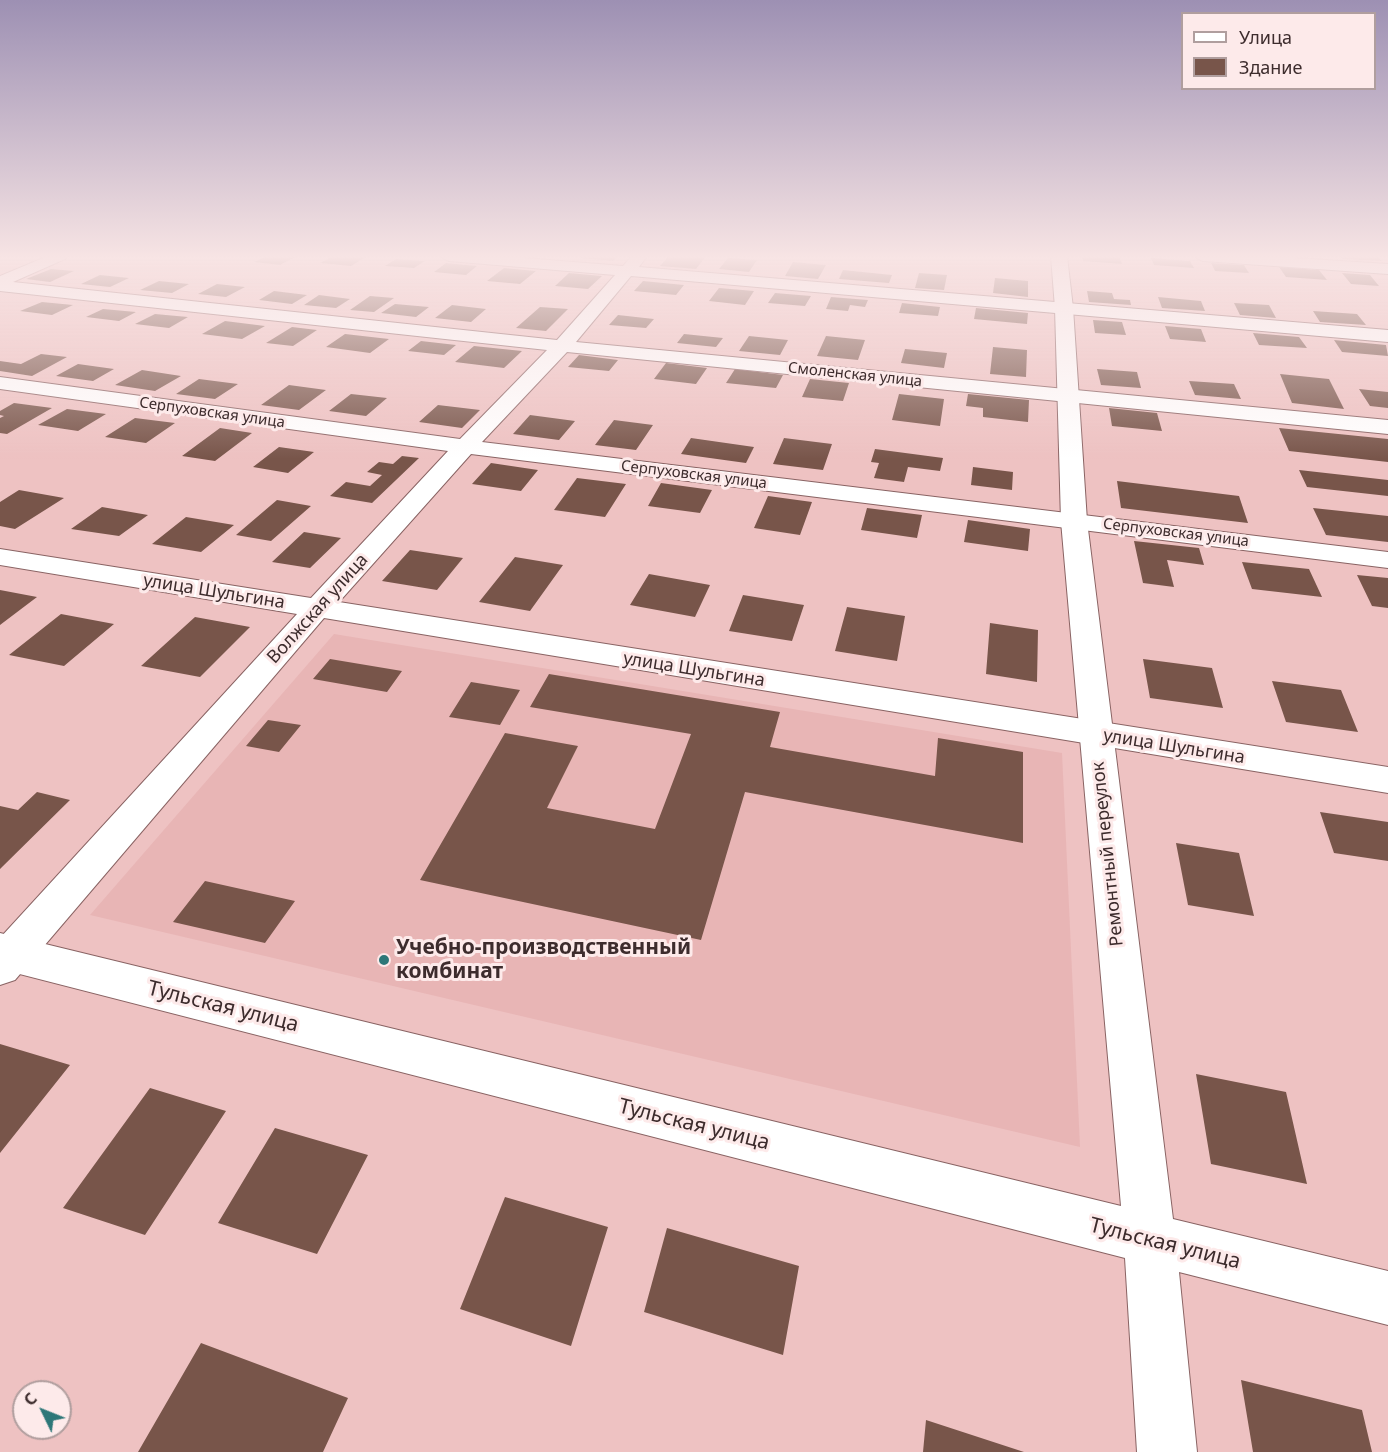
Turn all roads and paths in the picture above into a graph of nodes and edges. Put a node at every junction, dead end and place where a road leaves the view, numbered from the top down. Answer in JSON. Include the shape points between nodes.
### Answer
{"nodes":[{"id":1,"x":360,"y":324,"type":"edge"},
{"id":2,"x":581,"y":324,"type":"edge"},
{"id":3,"x":1065,"y":324,"type":"edge"},
{"id":4,"x":1246,"y":324,"type":"edge"},
{"id":5,"x":1388,"y":336,"type":"edge"},
{"id":6,"x":562,"y":346,"type":"junction"},
{"id":7,"x":0,"y":383,"type":"edge"},
{"id":8,"x":1067,"y":396,"type":"junction"},
{"id":9,"x":1388,"y":427,"type":"edge"},
{"id":10,"x":465,"y":447,"type":"junction"},
{"id":11,"x":1074,"y":521,"type":"junction"},
{"id":12,"x":0,"y":557,"type":"edge"},
{"id":13,"x":1388,"y":560,"type":"edge"},
{"id":14,"x":317,"y":609,"type":"junction"},
{"id":15,"x":1095,"y":735,"type":"junction"},
{"id":16,"x":1388,"y":780,"type":"edge"},
{"id":17,"x":4,"y":957,"type":"edge"},
{"id":18,"x":1150,"y":1240,"type":"junction"},
{"id":19,"x":1388,"y":1299,"type":"edge"},
{"id":20,"x":1167,"y":1452,"type":"edge"}],
"edges":[{"from":1,"to":6,"type":"street","name":"Смоленская улица"},
{"from":2,"to":6,"type":"street","name":"Волжская улица"},
{"from":3,"to":8,"type":"street","name":"Ремонтный переулок"},
{"from":4,"to":5,"type":"street"},
{"from":6,"to":8,"type":"street","name":"Смоленская улица"},
{"from":6,"to":10,"type":"street","name":"Волжская улица"},
{"from":7,"to":10,"type":"street","name":"Серпуховская улица"},
{"from":8,"to":9,"type":"street","name":"Смоленская улица"},
{"from":8,"to":11,"type":"street","name":"Ремонтный переулок"},
{"from":10,"to":11,"type":"street","name":"Серпуховская улица"},
{"from":10,"to":14,"type":"street","name":"Волжская улица"},
{"from":11,"to":13,"type":"street","name":"Серпуховская улица"},
{"from":11,"to":15,"type":"street","name":"Ремонтный переулок"},
{"from":12,"to":14,"type":"street","name":"улица Шульгина"},
{"from":14,"to":15,"type":"street","name":"улица Шульгина"},
{"from":14,"to":17,"type":"street","name":"Волжская улица"},
{"from":15,"to":16,"type":"street","name":"улица Шульгина"},
{"from":15,"to":18,"type":"street","name":"Ремонтный переулок"},
{"from":17,"to":18,"type":"street","name":"Тульская улица"},
{"from":18,"to":19,"type":"street","name":"Тульская улица"},
{"from":18,"to":20,"type":"street","name":"Ремонтный переулок"}]}
